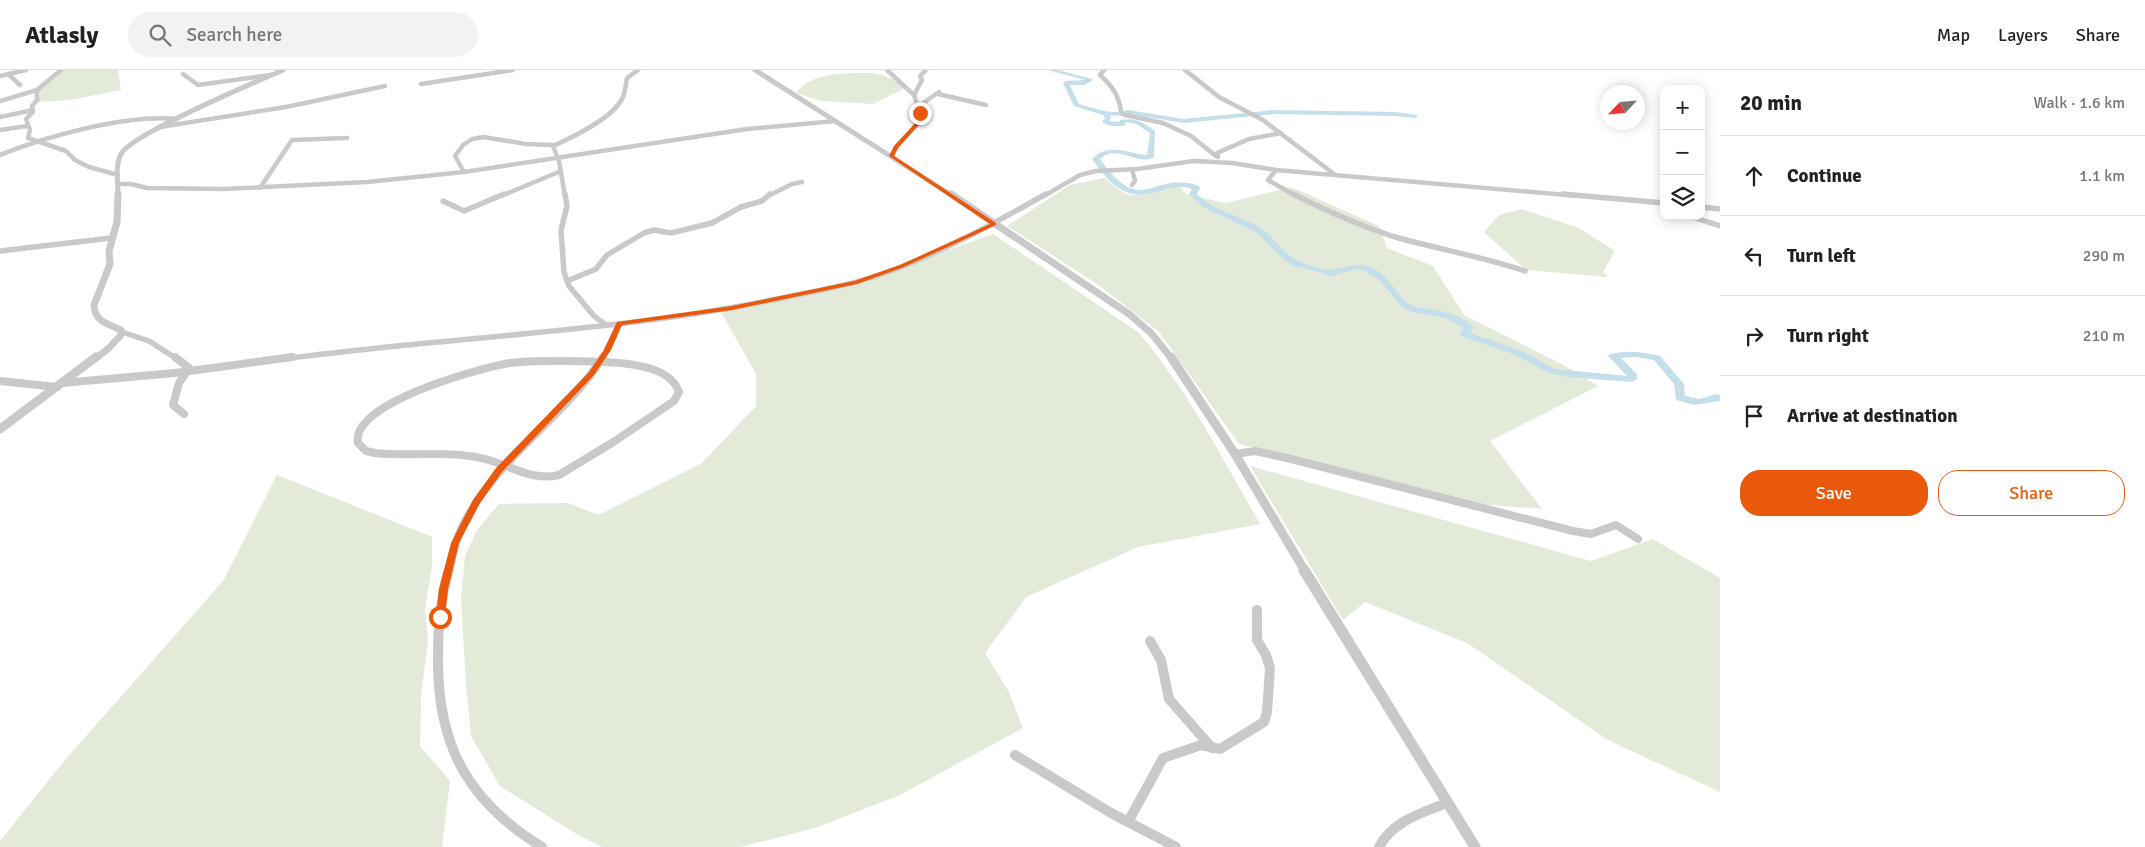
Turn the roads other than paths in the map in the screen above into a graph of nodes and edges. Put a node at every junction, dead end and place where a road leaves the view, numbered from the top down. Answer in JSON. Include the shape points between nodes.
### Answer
{"nodes":[{"id":1,"x":26,"y":70,"type":"edge"},
{"id":2,"x":61,"y":70,"type":"edge"},
{"id":3,"x":283,"y":70,"type":"edge"},
{"id":4,"x":513,"y":70,"type":"edge"},
{"id":5,"x":629,"y":70,"type":"edge"},
{"id":6,"x":755,"y":70,"type":"edge"},
{"id":7,"x":887,"y":70,"type":"edge"},
{"id":8,"x":926,"y":70,"type":"edge"},
{"id":9,"x":1104,"y":70,"type":"edge"},
{"id":10,"x":1184,"y":70,"type":"edge"},
{"id":11,"x":637,"y":71,"type":"edge"},
{"id":12,"x":8,"y":74,"type":"junction"},
{"id":13,"x":183,"y":74,"type":"dead end"},
{"id":14,"x":273,"y":75,"type":"junction"},
{"id":15,"x":0,"y":76,"type":"edge"},
{"id":16,"x":421,"y":84,"type":"dead end"},
{"id":17,"x":20,"y":85,"type":"dead end"},
{"id":18,"x":385,"y":86,"type":"dead end"},
{"id":19,"x":37,"y":90,"type":"junction"},
{"id":20,"x":914,"y":94,"type":"junction"},
{"id":21,"x":0,"y":101,"type":"edge"},
{"id":22,"x":986,"y":105,"type":"dead end"},
{"id":23,"x":919,"y":106,"type":"junction"},
{"id":24,"x":32,"y":110,"type":"junction"},
{"id":25,"x":0,"y":117,"type":"edge"},
{"id":26,"x":176,"y":119,"type":"junction"},
{"id":27,"x":836,"y":121,"type":"junction"},
{"id":28,"x":27,"y":126,"type":"junction"},
{"id":29,"x":160,"y":127,"type":"junction"},
{"id":30,"x":0,"y":130,"type":"edge"},
{"id":31,"x":1281,"y":133,"type":"junction"},
{"id":32,"x":28,"y":138,"type":"junction"},
{"id":33,"x":347,"y":138,"type":"dead end"},
{"id":34,"x":39,"y":141,"type":"junction"},
{"id":35,"x":554,"y":145,"type":"junction"},
{"id":36,"x":1,"y":155,"type":"edge"},
{"id":37,"x":892,"y":156,"type":"junction"},
{"id":38,"x":1216,"y":156,"type":"junction"},
{"id":39,"x":558,"y":157,"type":"junction"},
{"id":40,"x":1232,"y":163,"type":"junction"},
{"id":41,"x":1132,"y":169,"type":"junction"},
{"id":42,"x":1276,"y":170,"type":"junction"},
{"id":43,"x":561,"y":171,"type":"junction"},
{"id":44,"x":464,"y":172,"type":"junction"},
{"id":45,"x":118,"y":175,"type":"junction"},
{"id":46,"x":1336,"y":175,"type":"junction"},
{"id":47,"x":802,"y":182,"type":"dead end"},
{"id":48,"x":118,"y":184,"type":"junction"},
{"id":49,"x":1132,"y":185,"type":"dead end"},
{"id":50,"x":260,"y":188,"type":"junction"},
{"id":51,"x":443,"y":201,"type":"dead end"},
{"id":52,"x":1642,"y":201,"type":"junction"},
{"id":53,"x":1660,"y":203,"type":"edge"},
{"id":54,"x":1660,"y":207,"type":"edge"},
{"id":55,"x":1705,"y":207,"type":"edge"},
{"id":56,"x":1720,"y":209,"type":"edge"},
{"id":57,"x":1701,"y":220,"type":"edge"},
{"id":58,"x":994,"y":224,"type":"junction"},
{"id":59,"x":1720,"y":226,"type":"edge"},
{"id":60,"x":111,"y":238,"type":"junction"},
{"id":61,"x":0,"y":251,"type":"edge"},
{"id":62,"x":1525,"y":270,"type":"dead end"},
{"id":63,"x":567,"y":281,"type":"junction"},
{"id":64,"x":619,"y":324,"type":"junction"},
{"id":65,"x":606,"y":325,"type":"junction"},
{"id":66,"x":122,"y":332,"type":"junction"},
{"id":67,"x":599,"y":363,"type":"junction"},
{"id":68,"x":188,"y":371,"type":"junction"},
{"id":69,"x":0,"y":381,"type":"edge"},
{"id":70,"x":60,"y":385,"type":"junction"},
{"id":71,"x":184,"y":414,"type":"dead end"},
{"id":72,"x":0,"y":429,"type":"edge"},
{"id":73,"x":1235,"y":454,"type":"junction"},
{"id":74,"x":503,"y":466,"type":"junction"},
{"id":75,"x":1638,"y":540,"type":"dead end"},
{"id":76,"x":1257,"y":610,"type":"dead end"},
{"id":77,"x":1150,"y":641,"type":"dead end"},
{"id":78,"x":1212,"y":748,"type":"junction"},
{"id":79,"x":1015,"y":755,"type":"dead end"},
{"id":80,"x":1447,"y":803,"type":"junction"},
{"id":81,"x":1128,"y":822,"type":"junction"},
{"id":82,"x":542,"y":847,"type":"edge"},
{"id":83,"x":1176,"y":847,"type":"edge"},
{"id":84,"x":1380,"y":847,"type":"edge"},
{"id":85,"x":1475,"y":847,"type":"edge"}],
"edges":[{"from":1,"to":12,"type":"street"},
{"from":2,"to":19,"type":"street"},
{"from":3,"to":14,"type":"street"},
{"from":4,"to":16,"type":"street"},
{"from":5,"to":11,"type":"street"},
{"from":6,"to":27,"type":"street"},
{"from":7,"to":20,"type":"street"},
{"from":8,"to":20,"type":"street","via":[[920,76],[921,86]]},
{"from":9,"to":38,"type":"street","via":[[1100,75],[1112,86],[1120,101],[1121,112],[1163,123],[1190,136]]},
{"from":10,"to":31,"type":"street","via":[[1219,97],[1255,114]]},
{"from":11,"to":35,"type":"street","via":[[627,78],[623,97],[616,107],[585,131]]},
{"from":12,"to":15,"type":"street"},
{"from":12,"to":17,"type":"street"},
{"from":13,"to":14,"type":"street","via":[[198,85]]},
{"from":14,"to":26,"type":"street"},
{"from":18,"to":29,"type":"street","via":[[291,106]]},
{"from":19,"to":21,"type":"street"},
{"from":19,"to":24,"type":"street"},
{"from":20,"to":23,"type":"street"},
{"from":22,"to":23,"type":"street","via":[[939,92]]},
{"from":23,"to":37,"type":"street","via":[[922,119],[896,147]]},
{"from":24,"to":25,"type":"street"},
{"from":24,"to":28,"type":"street","via":[[26,119]]},
{"from":26,"to":29,"type":"street"},
{"from":26,"to":34,"type":"street","via":[[141,118]]},
{"from":27,"to":37,"type":"street"},
{"from":27,"to":39,"type":"street","via":[[747,129]]},
{"from":28,"to":30,"type":"street"},
{"from":28,"to":32,"type":"street","via":[[30,130]]},
{"from":29,"to":45,"type":"street","via":[[124,150]]},
{"from":31,"to":38,"type":"street","via":[[1249,139],[1222,150]]},
{"from":31,"to":46,"type":"street"},
{"from":32,"to":34,"type":"street"},
{"from":32,"to":36,"type":"street"},
{"from":33,"to":50,"type":"street","via":[[292,140],[278,156]]},
{"from":34,"to":36,"type":"street"},
{"from":34,"to":45,"type":"street","via":[[66,151],[70,158],[101,173]]},
{"from":35,"to":39,"type":"street"},
{"from":35,"to":44,"type":"street","via":[[472,139],[455,156]]},
{"from":37,"to":58,"type":"street"},
{"from":38,"to":40,"type":"street"},
{"from":39,"to":43,"type":"street"},
{"from":39,"to":44,"type":"street"},
{"from":40,"to":41,"type":"street","via":[[1194,161]]},
{"from":40,"to":42,"type":"street"},
{"from":41,"to":49,"type":"street","via":[[1135,181]]},
{"from":41,"to":58,"type":"street","via":[[1075,176],[1050,194]]},
{"from":42,"to":46,"type":"street"},
{"from":42,"to":62,"type":"street","via":[[1268,180],[1274,185],[1331,213],[1392,236],[1490,258]]},
{"from":43,"to":51,"type":"street","via":[[464,211]]},
{"from":43,"to":63,"type":"street","via":[[567,206],[561,230]]},
{"from":44,"to":50,"type":"street"},
{"from":45,"to":48,"type":"street"},
{"from":46,"to":52,"type":"street"},
{"from":47,"to":63,"type":"street","via":[[712,223],[671,233],[654,230],[644,233],[607,255],[596,269]]},
{"from":48,"to":50,"type":"street","via":[[202,189]]},
{"from":48,"to":60,"type":"street","via":[[117,222]]},
{"from":52,"to":53,"type":"street"},
{"from":52,"to":54,"type":"street"},
{"from":55,"to":56,"type":"street"},
{"from":57,"to":59,"type":"street"},
{"from":58,"to":64,"type":"street","via":[[902,266],[855,282],[732,308]]},
{"from":58,"to":73,"type":"street","via":[[1130,314],[1151,333]]},
{"from":60,"to":61,"type":"street"},
{"from":60,"to":66,"type":"street","via":[[110,264],[94,308],[97,318]]},
{"from":63,"to":65,"type":"street"},
{"from":64,"to":65,"type":"street"},
{"from":64,"to":67,"type":"street"},
{"from":65,"to":68,"type":"street"},
{"from":66,"to":68,"type":"street","via":[[143,337],[164,348],[189,368]]},
{"from":66,"to":70,"type":"street","via":[[118,340]]},
{"from":67,"to":74,"type":"street"},
{"from":67,"to":74,"type":"street","via":[[654,369],[678,389],[677,398],[615,441],[555,476],[544,477]]},
{"from":67,"to":74,"type":"street","via":[[519,362],[435,383],[402,396],[375,414],[358,433],[358,444],[368,452],[449,455]]},
{"from":68,"to":70,"type":"street"},
{"from":68,"to":71,"type":"street","via":[[179,383],[173,405]]},
{"from":69,"to":70,"type":"street"},
{"from":70,"to":72,"type":"street"},
{"from":73,"to":75,"type":"street","via":[[1255,451],[1287,458],[1572,531],[1591,534],[1616,525]]},
{"from":73,"to":80,"type":"street"},
{"from":74,"to":82,"type":"street","via":[[476,502],[455,543],[444,589],[438,638],[439,705],[451,747],[487,803],[504,821]]},
{"from":76,"to":78,"type":"street","via":[[1257,640],[1270,668],[1264,722],[1223,748]]},
{"from":77,"to":78,"type":"street","via":[[1161,660],[1169,698]]},
{"from":78,"to":81,"type":"street","via":[[1201,746],[1163,758]]},
{"from":79,"to":81,"type":"street"},
{"from":80,"to":84,"type":"street","via":[[1402,823],[1387,833]]},
{"from":80,"to":85,"type":"street"},
{"from":81,"to":83,"type":"street"}]}
